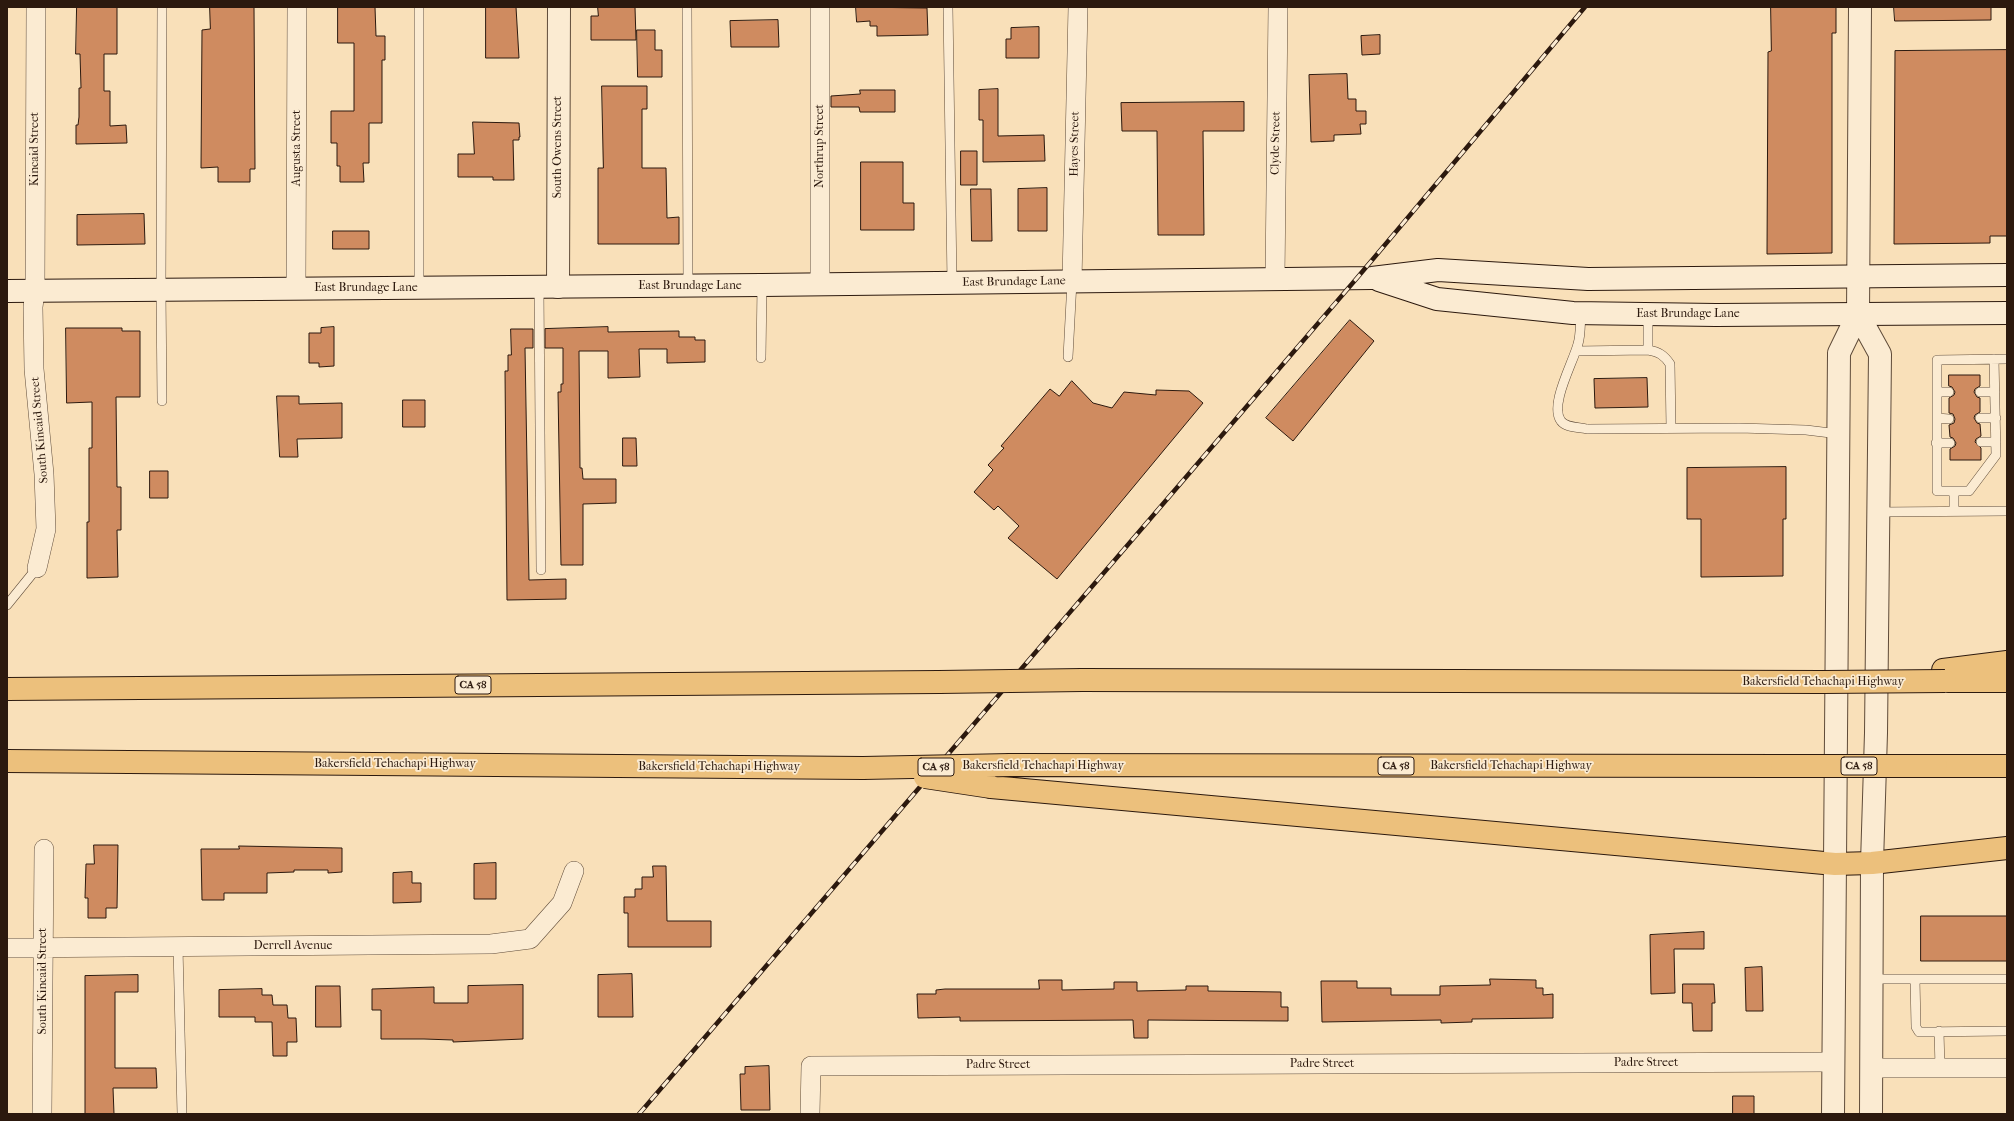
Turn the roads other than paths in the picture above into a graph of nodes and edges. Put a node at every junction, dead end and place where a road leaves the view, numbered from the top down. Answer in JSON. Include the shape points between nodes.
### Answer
{"nodes":[{"id":1,"x":36,"y":7,"type":"edge"},
{"id":2,"x":162,"y":7,"type":"edge"},
{"id":3,"x":297,"y":7,"type":"edge"},
{"id":4,"x":419,"y":7,"type":"edge"},
{"id":5,"x":559,"y":7,"type":"edge"},
{"id":6,"x":687,"y":7,"type":"edge"},
{"id":7,"x":820,"y":7,"type":"edge"},
{"id":8,"x":948,"y":7,"type":"edge"},
{"id":9,"x":1078,"y":7,"type":"edge"},
{"id":10,"x":1278,"y":7,"type":"edge"},
{"id":11,"x":1860,"y":7,"type":"edge"},
{"id":12,"x":2007,"y":275,"type":"edge"},
{"id":13,"x":1858,"y":277,"type":"junction"},
{"id":14,"x":1275,"y":278,"type":"junction"},
{"id":15,"x":1372,"y":278,"type":"junction"},
{"id":16,"x":1072,"y":281,"type":"junction"},
{"id":17,"x":952,"y":283,"type":"junction"},
{"id":18,"x":820,"y":285,"type":"junction"},
{"id":19,"x":688,"y":286,"type":"junction"},
{"id":20,"x":762,"y":286,"type":"junction"},
{"id":21,"x":549,"y":287,"type":"junction"},
{"id":22,"x":419,"y":288,"type":"junction"},
{"id":23,"x":296,"y":289,"type":"junction"},
{"id":24,"x":160,"y":290,"type":"junction"},
{"id":25,"x":7,"y":291,"type":"edge"},
{"id":26,"x":35,"y":291,"type":"junction"},
{"id":27,"x":1581,"y":313,"type":"junction"},
{"id":28,"x":2007,"y":313,"type":"edge"},
{"id":29,"x":1648,"y":314,"type":"junction"},
{"id":30,"x":1858,"y":314,"type":"junction"},
{"id":31,"x":1648,"y":350,"type":"junction"},
{"id":32,"x":1576,"y":351,"type":"junction"},
{"id":33,"x":1068,"y":357,"type":"dead end"},
{"id":34,"x":761,"y":358,"type":"dead end"},
{"id":35,"x":1994,"y":359,"type":"junction"},
{"id":36,"x":2007,"y":359,"type":"edge"},
{"id":37,"x":1937,"y":392,"type":"junction"},
{"id":38,"x":1949,"y":392,"type":"dead end"},
{"id":39,"x":1980,"y":392,"type":"dead end"},
{"id":40,"x":1995,"y":392,"type":"junction"},
{"id":41,"x":162,"y":401,"type":"dead end"},
{"id":42,"x":1937,"y":418,"type":"junction"},
{"id":43,"x":1980,"y":418,"type":"dead end"},
{"id":44,"x":1996,"y":418,"type":"junction"},
{"id":45,"x":1949,"y":419,"type":"dead end"},
{"id":46,"x":1671,"y":428,"type":"junction"},
{"id":47,"x":1839,"y":434,"type":"junction"},
{"id":48,"x":1981,"y":442,"type":"dead end"},
{"id":49,"x":1996,"y":442,"type":"junction"},
{"id":50,"x":1936,"y":443,"type":"junction"},
{"id":51,"x":1950,"y":443,"type":"dead end"},
{"id":52,"x":1954,"y":491,"type":"junction"},
{"id":53,"x":1954,"y":511,"type":"junction"},
{"id":54,"x":2007,"y":511,"type":"edge"},
{"id":55,"x":1878,"y":512,"type":"junction"},
{"id":56,"x":37,"y":568,"type":"joint"},
{"id":57,"x":542,"y":570,"type":"dead end"},
{"id":58,"x":7,"y":605,"type":"edge"},
{"id":59,"x":2007,"y":662,"type":"edge"},
{"id":60,"x":1944,"y":675,"type":"junction"},
{"id":61,"x":2007,"y":681,"type":"edge"},
{"id":62,"x":7,"y":689,"type":"edge"},
{"id":63,"x":7,"y":761,"type":"edge"},
{"id":64,"x":2007,"y":766,"type":"edge"},
{"id":65,"x":863,"y":768,"type":"junction"},
{"id":66,"x":2007,"y":848,"type":"edge"},
{"id":67,"x":44,"y":849,"type":"dead end"},
{"id":68,"x":1872,"y":863,"type":"junction"},
{"id":69,"x":1834,"y":864,"type":"junction"},
{"id":70,"x":574,"y":871,"type":"dead end"},
{"id":71,"x":178,"y":947,"type":"junction"},
{"id":72,"x":7,"y":948,"type":"edge"},
{"id":73,"x":43,"y":948,"type":"junction"},
{"id":74,"x":1872,"y":979,"type":"junction"},
{"id":75,"x":1915,"y":979,"type":"junction"},
{"id":76,"x":2007,"y":979,"type":"edge"},
{"id":77,"x":2007,"y":1031,"type":"edge"},
{"id":78,"x":1938,"y":1032,"type":"junction"},
{"id":79,"x":1833,"y":1062,"type":"junction"},
{"id":80,"x":1872,"y":1068,"type":"junction"},
{"id":81,"x":1940,"y":1068,"type":"junction"},
{"id":82,"x":2007,"y":1068,"type":"edge"},
{"id":83,"x":42,"y":1114,"type":"edge"},
{"id":84,"x":182,"y":1114,"type":"edge"},
{"id":85,"x":810,"y":1114,"type":"edge"},
{"id":86,"x":1833,"y":1114,"type":"edge"},
{"id":87,"x":1871,"y":1114,"type":"edge"}],
"edges":[{"from":1,"to":26,"type":"street","name":"Kincaid Street"},
{"from":2,"to":24,"type":"lane"},
{"from":3,"to":23,"type":"street","name":"Augusta Street"},
{"from":4,"to":22,"type":"lane"},
{"from":5,"to":21,"type":"main road","name":"South Owens Street"},
{"from":6,"to":19,"type":"lane"},
{"from":7,"to":18,"type":"street","name":"Northrup Street"},
{"from":8,"to":17,"type":"lane"},
{"from":9,"to":16,"type":"street","name":"Hayes Street"},
{"from":10,"to":14,"type":"street","name":"Clyde Street"},
{"from":11,"to":13,"type":"main road"},
{"from":12,"to":13,"type":"main road","name":"East Brundage Lane"},
{"from":13,"to":15,"type":"main road","name":"East Brundage Lane","via":[[1588,278],[1438,270]]},
{"from":13,"to":30,"type":"main road"},
{"from":14,"to":15,"type":"main road","name":"East Brundage Lane"},
{"from":14,"to":16,"type":"main road","name":"East Brundage Lane"},
{"from":15,"to":27,"type":"main road","name":"East Brundage Lane","via":[[1438,299]]},
{"from":16,"to":17,"type":"main road","name":"East Brundage Lane"},
{"from":16,"to":33,"type":"lane"},
{"from":17,"to":18,"type":"main road","name":"East Brundage Lane"},
{"from":18,"to":20,"type":"main road","name":"East Brundage Lane"},
{"from":19,"to":20,"type":"main road","name":"East Brundage Lane"},
{"from":19,"to":21,"type":"main road","name":"East Brundage Lane"},
{"from":20,"to":34,"type":"lane"},
{"from":21,"to":22,"type":"main road","name":"East Brundage Lane"},
{"from":21,"to":57,"type":"lane"},
{"from":22,"to":23,"type":"main road","name":"East Brundage Lane"},
{"from":23,"to":24,"type":"main road","name":"East Brundage Lane"},
{"from":24,"to":26,"type":"main road","name":"East Brundage Lane"},
{"from":24,"to":41,"type":"lane"},
{"from":25,"to":26,"type":"main road","name":"East Brundage Lane"},
{"from":26,"to":56,"type":"street","name":"South Kincaid Street","via":[[34,369],[44,474],[46,529]]},
{"from":27,"to":29,"type":"main road","name":"East Brundage Lane"},
{"from":27,"to":32,"type":"lane"},
{"from":28,"to":30,"type":"main road","name":"East Brundage Lane"},
{"from":29,"to":30,"type":"main road","name":"East Brundage Lane"},
{"from":29,"to":31,"type":"lane"},
{"from":30,"to":47,"type":"main road","via":[[1839,353]]},
{"from":30,"to":55,"type":"main road","via":[[1880,354]]},
{"from":31,"to":32,"type":"lane"},
{"from":31,"to":46,"type":"lane","via":[[1664,356],[1670,364]]},
{"from":32,"to":46,"type":"lane","via":[[1557,402],[1561,422],[1568,426],[1587,428]]},
{"from":35,"to":36,"type":"lane"},
{"from":35,"to":37,"type":"lane","via":[[1937,360]]},
{"from":35,"to":40,"type":"lane"},
{"from":37,"to":38,"type":"lane"},
{"from":37,"to":42,"type":"lane"},
{"from":39,"to":40,"type":"lane"},
{"from":40,"to":44,"type":"lane"},
{"from":42,"to":45,"type":"lane"},
{"from":42,"to":50,"type":"lane"},
{"from":43,"to":44,"type":"lane"},
{"from":44,"to":49,"type":"lane"},
{"from":46,"to":47,"type":"lane","via":[[1778,428]]},
{"from":47,"to":69,"type":"main road"},
{"from":48,"to":49,"type":"lane"},
{"from":49,"to":52,"type":"lane","via":[[1996,455],[1968,491]]},
{"from":50,"to":51,"type":"lane"},
{"from":50,"to":52,"type":"lane","via":[[1937,491]]},
{"from":52,"to":53,"type":"lane"},
{"from":53,"to":54,"type":"lane"},
{"from":53,"to":55,"type":"lane"},
{"from":55,"to":68,"type":"main road"},
{"from":56,"to":58,"type":"lane"},
{"from":59,"to":60,"type":"highway"},
{"from":60,"to":61,"type":"highway"},
{"from":60,"to":62,"type":"highway","name":"Bakersfield Tehachapi Highway","number":"CA 58","bridge":true,"via":[[1778,683],[1082,680]]},
{"from":63,"to":65,"type":"highway","name":"Bakersfield Tehachapi Highway","number":"CA 58"},
{"from":64,"to":65,"type":"highway","name":"Bakersfield Tehachapi Highway","number":"CA 58","bridge":true},
{"from":65,"to":69,"type":"highway","bridge":true,"via":[[991,787]]},
{"from":66,"to":68,"type":"highway"},
{"from":67,"to":73,"type":"street","name":"South Kincaid Street"},
{"from":68,"to":69,"type":"highway"},
{"from":68,"to":74,"type":"main road"},
{"from":69,"to":79,"type":"main road"},
{"from":70,"to":71,"type":"street","name":"Derrell Avenue","via":[[562,903],[530,939],[491,944]]},
{"from":71,"to":73,"type":"street","name":"Derrell Avenue"},
{"from":71,"to":84,"type":"lane"},
{"from":72,"to":73,"type":"street","name":"Derrell Avenue"},
{"from":73,"to":83,"type":"street","name":"South Kincaid Street"},
{"from":74,"to":75,"type":"lane"},
{"from":74,"to":80,"type":"main road"},
{"from":75,"to":76,"type":"lane"},
{"from":75,"to":78,"type":"lane","via":[[1916,1027],[1919,1032]]},
{"from":77,"to":78,"type":"lane"},
{"from":78,"to":81,"type":"lane"},
{"from":79,"to":85,"type":"street","name":"Padre Street","via":[[811,1066]]},
{"from":79,"to":86,"type":"main road"},
{"from":80,"to":81,"type":"street"},
{"from":80,"to":87,"type":"main road"},
{"from":81,"to":82,"type":"street"}]}
